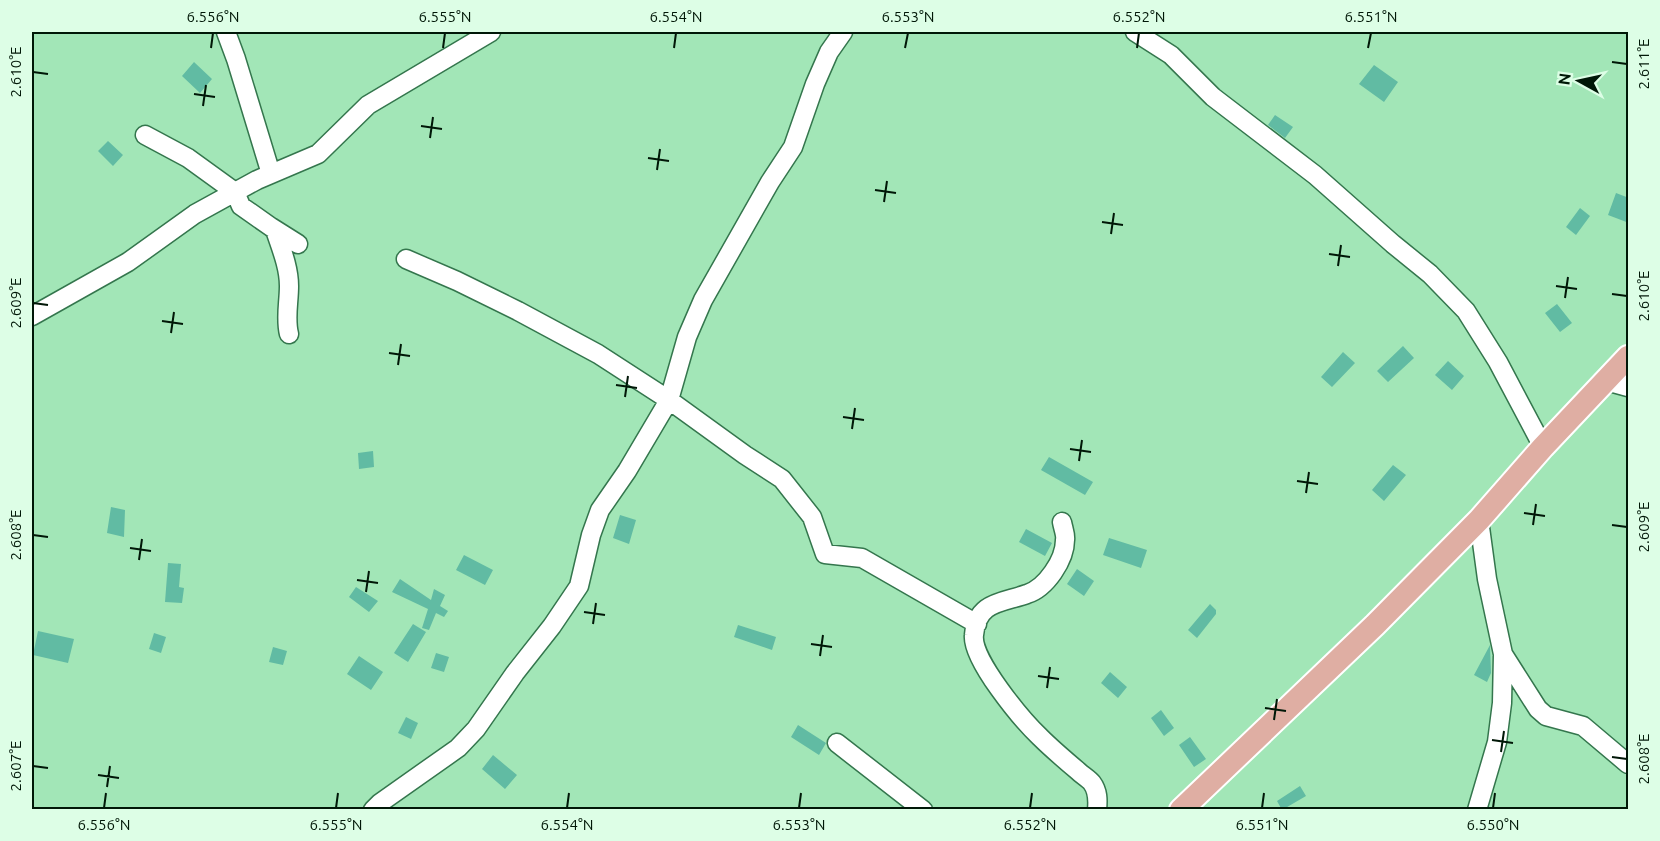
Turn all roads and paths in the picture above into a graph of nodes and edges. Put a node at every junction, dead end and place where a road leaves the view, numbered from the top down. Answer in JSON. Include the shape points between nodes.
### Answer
{"nodes":[{"id":1,"x":226,"y":32,"type":"edge"},
{"id":2,"x":491,"y":32,"type":"edge"},
{"id":3,"x":843,"y":32,"type":"edge"},
{"id":4,"x":1135,"y":32,"type":"edge"},
{"id":5,"x":145,"y":135,"type":"dead end"},
{"id":6,"x":271,"y":174,"type":"junction"},
{"id":7,"x":236,"y":192,"type":"junction"},
{"id":8,"x":275,"y":230,"type":"junction"},
{"id":9,"x":298,"y":243,"type":"dead end"},
{"id":10,"x":406,"y":259,"type":"dead end"},
{"id":11,"x":32,"y":316,"type":"edge"},
{"id":12,"x":289,"y":334,"type":"dead end"},
{"id":13,"x":1629,"y":357,"type":"edge"},
{"id":14,"x":1606,"y":381,"type":"junction"},
{"id":15,"x":1629,"y":387,"type":"edge"},
{"id":16,"x":669,"y":399,"type":"junction"},
{"id":17,"x":1543,"y":447,"type":"junction"},
{"id":18,"x":1479,"y":520,"type":"junction"},
{"id":19,"x":1062,"y":522,"type":"dead end"},
{"id":20,"x":977,"y":624,"type":"junction"},
{"id":21,"x":1503,"y":654,"type":"junction"},
{"id":22,"x":837,"y":743,"type":"dead end"},
{"id":23,"x":1629,"y":764,"type":"edge"},
{"id":24,"x":373,"y":810,"type":"edge"},
{"id":25,"x":923,"y":810,"type":"edge"},
{"id":26,"x":1097,"y":810,"type":"edge"},
{"id":27,"x":1181,"y":810,"type":"edge"},
{"id":28,"x":1477,"y":810,"type":"edge"}],
"edges":[{"from":1,"to":6,"type":"street"},
{"from":2,"to":6,"type":"street","via":[[368,105],[318,154]]},
{"from":3,"to":16,"type":"street","via":[[814,84],[793,147],[703,300],[687,337]]},
{"from":4,"to":17,"type":"street","via":[[1171,55],[1213,98],[1315,175],[1430,274],[1466,311]]},
{"from":5,"to":7,"type":"street","via":[[188,158]]},
{"from":6,"to":7,"type":"street"},
{"from":7,"to":8,"type":"street","via":[[241,206]]},
{"from":7,"to":11,"type":"street","via":[[195,214],[128,262]]},
{"from":8,"to":9,"type":"street"},
{"from":8,"to":12,"type":"street","via":[[289,284]]},
{"from":10,"to":16,"type":"street","via":[[518,311],[598,354]]},
{"from":13,"to":14,"type":"main road"},
{"from":14,"to":15,"type":"street"},
{"from":14,"to":17,"type":"main road"},
{"from":16,"to":20,"type":"street","via":[[782,479],[812,517],[825,554],[862,558]]},
{"from":16,"to":24,"type":"street","via":[[600,510],[579,586],[569,602],[476,729],[458,748]]},
{"from":17,"to":18,"type":"main road"},
{"from":18,"to":21,"type":"street"},
{"from":18,"to":27,"type":"main road"},
{"from":19,"to":20,"type":"street","via":[[1066,540],[1063,552],[1042,586],[988,606]]},
{"from":20,"to":26,"type":"street","via":[[974,636],[981,659],[996,685],[1039,736],[1092,783],[1098,797]]},
{"from":21,"to":23,"type":"street","via":[[1546,716],[1583,726]]},
{"from":21,"to":28,"type":"street","via":[[1497,742]]},
{"from":22,"to":25,"type":"street"}]}
